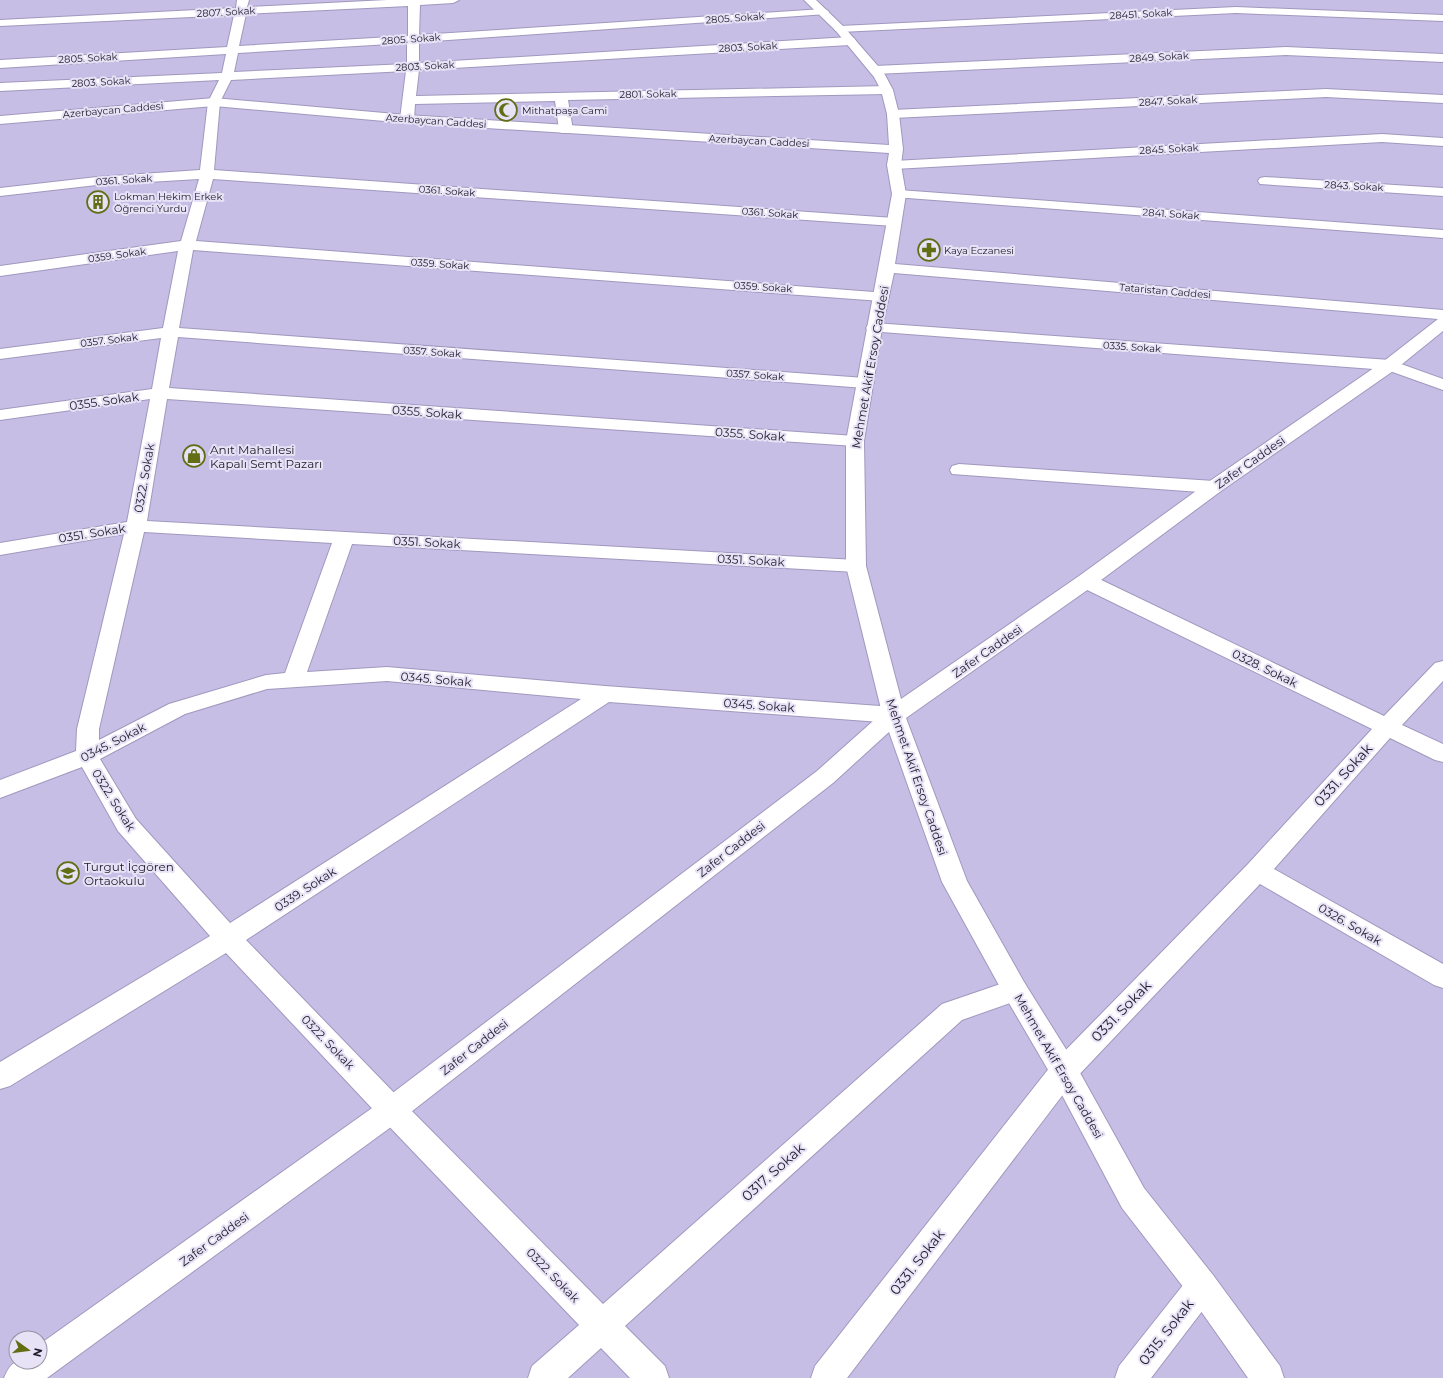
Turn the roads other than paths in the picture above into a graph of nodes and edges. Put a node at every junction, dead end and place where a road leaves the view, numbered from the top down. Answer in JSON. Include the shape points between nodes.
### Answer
{"nodes":[{"id":1,"x":453,"y":0,"type":"edge"},
{"id":2,"x":1227,"y":0,"type":"edge"},
{"id":3,"x":414,"y":1,"type":"edge"},
{"id":4,"x":241,"y":6,"type":"edge"},
{"id":5,"x":816,"y":6,"type":"edge"},
{"id":6,"x":1236,"y":10,"type":"junction"},
{"id":7,"x":1443,"y":18,"type":"edge"},
{"id":8,"x":0,"y":23,"type":"edge"},
{"id":9,"x":845,"y":35,"type":"junction"},
{"id":10,"x":414,"y":39,"type":"junction"},
{"id":11,"x":232,"y":50,"type":"junction"},
{"id":12,"x":1443,"y":58,"type":"edge"},
{"id":13,"x":0,"y":64,"type":"edge"},
{"id":14,"x":413,"y":67,"type":"junction"},
{"id":15,"x":875,"y":70,"type":"junction"},
{"id":16,"x":227,"y":76,"type":"junction"},
{"id":17,"x":0,"y":88,"type":"edge"},
{"id":18,"x":887,"y":90,"type":"junction"},
{"id":19,"x":561,"y":96,"type":"junction"},
{"id":20,"x":1443,"y":99,"type":"edge"},
{"id":21,"x":410,"y":100,"type":"junction"},
{"id":22,"x":214,"y":102,"type":"junction"},
{"id":23,"x":893,"y":114,"type":"junction"},
{"id":24,"x":407,"y":119,"type":"junction"},
{"id":25,"x":0,"y":120,"type":"edge"},
{"id":26,"x":566,"y":130,"type":"junction"},
{"id":27,"x":1443,"y":142,"type":"edge"},
{"id":28,"x":895,"y":157,"type":"junction"},
{"id":29,"x":206,"y":174,"type":"junction"},
{"id":30,"x":1265,"y":181,"type":"dead end"},
{"id":31,"x":0,"y":192,"type":"edge"},
{"id":32,"x":1443,"y":192,"type":"edge"},
{"id":33,"x":899,"y":194,"type":"junction"},
{"id":34,"x":894,"y":222,"type":"junction"},
{"id":35,"x":1443,"y":234,"type":"edge"},
{"id":36,"x":187,"y":245,"type":"junction"},
{"id":37,"x":887,"y":268,"type":"junction"},
{"id":38,"x":0,"y":271,"type":"edge"},
{"id":39,"x":881,"y":296,"type":"junction"},
{"id":40,"x":1443,"y":315,"type":"edge"},
{"id":41,"x":1443,"y":323,"type":"edge"},
{"id":42,"x":874,"y":328,"type":"junction"},
{"id":43,"x":170,"y":332,"type":"junction"},
{"id":44,"x":0,"y":354,"type":"edge"},
{"id":45,"x":1390,"y":365,"type":"junction"},
{"id":46,"x":865,"y":384,"type":"junction"},
{"id":47,"x":1443,"y":385,"type":"edge"},
{"id":48,"x":159,"y":393,"type":"junction"},
{"id":49,"x":0,"y":415,"type":"edge"},
{"id":50,"x":855,"y":441,"type":"junction"},
{"id":51,"x":960,"y":470,"type":"dead end"},
{"id":52,"x":1214,"y":488,"type":"junction"},
{"id":53,"x":136,"y":526,"type":"junction"},
{"id":54,"x":344,"y":538,"type":"junction"},
{"id":55,"x":0,"y":549,"type":"edge"},
{"id":56,"x":856,"y":566,"type":"junction"},
{"id":57,"x":1086,"y":581,"type":"junction"},
{"id":58,"x":1443,"y":668,"type":"edge"},
{"id":59,"x":293,"y":680,"type":"junction"},
{"id":60,"x":606,"y":694,"type":"junction"},
{"id":61,"x":894,"y":715,"type":"junction"},
{"id":62,"x":1387,"y":727,"type":"junction"},
{"id":63,"x":1443,"y":754,"type":"edge"},
{"id":64,"x":87,"y":756,"type":"junction"},
{"id":65,"x":0,"y":789,"type":"edge"},
{"id":66,"x":1257,"y":871,"type":"junction"},
{"id":67,"x":228,"y":938,"type":"junction"},
{"id":68,"x":1443,"y":977,"type":"edge"},
{"id":69,"x":1015,"y":990,"type":"junction"},
{"id":70,"x":1064,"y":1071,"type":"junction"},
{"id":71,"x":0,"y":1077,"type":"edge"},
{"id":72,"x":392,"y":1110,"type":"junction"},
{"id":73,"x":1202,"y":1286,"type":"junction"},
{"id":74,"x":602,"y":1326,"type":"junction"},
{"id":75,"x":20,"y":1378,"type":"edge"},
{"id":76,"x":544,"y":1378,"type":"edge"},
{"id":77,"x":653,"y":1378,"type":"edge"},
{"id":78,"x":827,"y":1378,"type":"edge"},
{"id":79,"x":1131,"y":1378,"type":"edge"},
{"id":80,"x":1268,"y":1378,"type":"edge"}],
"edges":[{"from":1,"to":3,"type":"street","name":"2807. Sokak"},
{"from":2,"to":6,"type":"street"},
{"from":3,"to":4,"type":"street","name":"2807. Sokak"},
{"from":3,"to":10,"type":"street"},
{"from":4,"to":8,"type":"street","name":"2807. Sokak"},
{"from":4,"to":11,"type":"street"},
{"from":5,"to":9,"type":"street","name":"Mehmet Akif Ersoy Caddesi"},
{"from":5,"to":10,"type":"street","name":"2805. Sokak"},
{"from":6,"to":7,"type":"street","name":"28451. Sokak"},
{"from":6,"to":9,"type":"street","name":"28451. Sokak"},
{"from":9,"to":14,"type":"street","name":"2803. Sokak"},
{"from":9,"to":15,"type":"street","name":"Mehmet Akif Ersoy Caddesi"},
{"from":10,"to":11,"type":"street","name":"2805. Sokak"},
{"from":10,"to":14,"type":"street"},
{"from":11,"to":13,"type":"street","name":"2805. Sokak"},
{"from":11,"to":16,"type":"street"},
{"from":12,"to":15,"type":"street","name":"2849. Sokak","via":[[1286,51]]},
{"from":14,"to":16,"type":"street","name":"2803. Sokak"},
{"from":14,"to":21,"type":"street"},
{"from":15,"to":18,"type":"street","name":"Mehmet Akif Ersoy Caddesi"},
{"from":16,"to":17,"type":"street","name":"2803. Sokak"},
{"from":16,"to":22,"type":"street"},
{"from":18,"to":19,"type":"street","name":"2801. Sokak"},
{"from":18,"to":23,"type":"street","name":"Mehmet Akif Ersoy Caddesi"},
{"from":19,"to":21,"type":"street","name":"2801. Sokak"},
{"from":19,"to":26,"type":"street"},
{"from":20,"to":23,"type":"street","name":"2847. Sokak","via":[[1326,93]]},
{"from":21,"to":24,"type":"street"},
{"from":22,"to":24,"type":"street","name":"Azerbaycan Caddesi"},
{"from":22,"to":25,"type":"street","name":"Azerbaycan Caddesi"},
{"from":22,"to":29,"type":"street","name":"0322. Sokak"},
{"from":23,"to":28,"type":"street","name":"Mehmet Akif Ersoy Caddesi"},
{"from":24,"to":26,"type":"street","name":"Azerbaycan Caddesi"},
{"from":26,"to":28,"type":"street","name":"Azerbaycan Caddesi"},
{"from":27,"to":28,"type":"street","name":"2845. Sokak","via":[[1382,138]]},
{"from":28,"to":33,"type":"street","name":"Mehmet Akif Ersoy Caddesi"},
{"from":29,"to":31,"type":"street","name":"0361. Sokak","via":[[97,181]]},
{"from":29,"to":34,"type":"street","name":"0361. Sokak"},
{"from":29,"to":36,"type":"street","name":"0322. Sokak"},
{"from":30,"to":32,"type":"street","name":"2843. Sokak"},
{"from":33,"to":34,"type":"street","name":"Mehmet Akif Ersoy Caddesi"},
{"from":33,"to":35,"type":"street","name":"2841. Sokak"},
{"from":34,"to":37,"type":"street","name":"Mehmet Akif Ersoy Caddesi"},
{"from":36,"to":38,"type":"street","name":"0359. Sokak"},
{"from":36,"to":39,"type":"street","name":"0359. Sokak"},
{"from":36,"to":43,"type":"street","name":"0322. Sokak"},
{"from":37,"to":39,"type":"street","name":"Mehmet Akif Ersoy Caddesi"},
{"from":37,"to":40,"type":"street","name":"Tataristan Caddesi"},
{"from":39,"to":42,"type":"street","name":"Mehmet Akif Ersoy Caddesi"},
{"from":41,"to":45,"type":"street","name":"Zafer Caddesi"},
{"from":42,"to":45,"type":"street","name":"0335. Sokak"},
{"from":42,"to":46,"type":"street","name":"Mehmet Akif Ersoy Caddesi"},
{"from":43,"to":44,"type":"street","name":"0357. Sokak"},
{"from":43,"to":46,"type":"street","name":"0357. Sokak"},
{"from":43,"to":48,"type":"street","name":"0322. Sokak"},
{"from":45,"to":47,"type":"street","name":"0335. Sokak"},
{"from":45,"to":52,"type":"street","name":"Zafer Caddesi"},
{"from":46,"to":50,"type":"street","name":"Mehmet Akif Ersoy Caddesi"},
{"from":48,"to":49,"type":"street","name":"0355. Sokak"},
{"from":48,"to":50,"type":"street","name":"0355. Sokak"},
{"from":48,"to":53,"type":"street","name":"0322. Sokak"},
{"from":50,"to":56,"type":"street","name":"Mehmet Akif Ersoy Caddesi"},
{"from":51,"to":52,"type":"street"},
{"from":52,"to":57,"type":"street","name":"Zafer Caddesi"},
{"from":53,"to":54,"type":"street","name":"0351. Sokak"},
{"from":53,"to":55,"type":"street","name":"0351. Sokak"},
{"from":53,"to":64,"type":"street","name":"0322. Sokak","via":[[88,729]]},
{"from":54,"to":56,"type":"street","name":"0351. Sokak"},
{"from":54,"to":59,"type":"street"},
{"from":56,"to":61,"type":"street","name":"Mehmet Akif Ersoy Caddesi"},
{"from":57,"to":61,"type":"street","name":"Zafer Caddesi"},
{"from":57,"to":62,"type":"street","name":"0328. Sokak"},
{"from":58,"to":62,"type":"street","name":"0331. Sokak"},
{"from":59,"to":60,"type":"street","name":"0345. Sokak","via":[[387,674]]},
{"from":59,"to":64,"type":"street","name":"0345. Sokak","via":[[266,682],[176,709]]},
{"from":60,"to":61,"type":"street","name":"0345. Sokak"},
{"from":60,"to":67,"type":"street","name":"0339. Sokak"},
{"from":61,"to":69,"type":"street","name":"Mehmet Akif Ersoy Caddesi","via":[[954,882]]},
{"from":61,"to":72,"type":"street","name":"Zafer Caddesi","via":[[825,776]]},
{"from":62,"to":63,"type":"street","name":"0328. Sokak"},
{"from":62,"to":66,"type":"street","name":"0331. Sokak"},
{"from":64,"to":65,"type":"street","name":"0345. Sokak"},
{"from":64,"to":67,"type":"street","name":"0322. Sokak","via":[[127,825]]},
{"from":66,"to":68,"type":"street","name":"0326. Sokak"},
{"from":66,"to":70,"type":"street","name":"0331. Sokak"},
{"from":67,"to":71,"type":"street","name":"0339. Sokak"},
{"from":67,"to":72,"type":"street","name":"0322. Sokak"},
{"from":69,"to":70,"type":"street","name":"Mehmet Akif Ersoy Caddesi"},
{"from":69,"to":74,"type":"street","name":"0317. Sokak","via":[[952,1012]]},
{"from":70,"to":73,"type":"street","name":"Mehmet Akif Ersoy Caddesi","via":[[1133,1198]]},
{"from":70,"to":78,"type":"street","name":"0331. Sokak"},
{"from":72,"to":74,"type":"street","name":"0322. Sokak"},
{"from":72,"to":75,"type":"street","name":"Zafer Caddesi"},
{"from":73,"to":79,"type":"street","name":"0315. Sokak"},
{"from":73,"to":80,"type":"street","name":"Mehmet Akif Ersoy Caddesi"},
{"from":74,"to":76,"type":"street","name":"0317. Sokak"},
{"from":74,"to":77,"type":"street","name":"0322. Sokak"}]}
